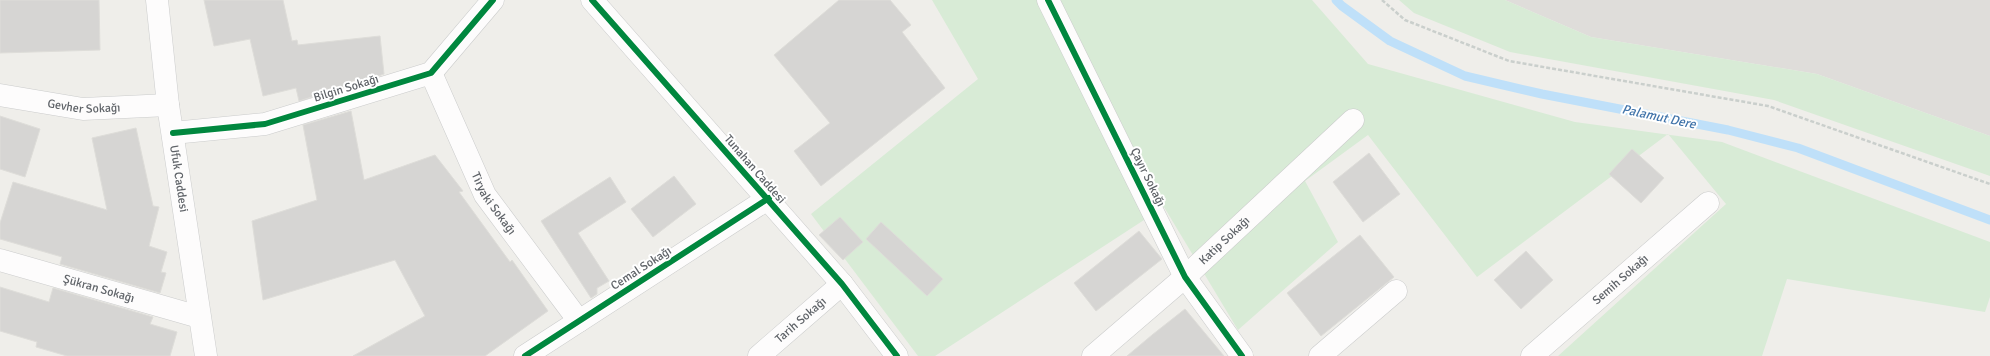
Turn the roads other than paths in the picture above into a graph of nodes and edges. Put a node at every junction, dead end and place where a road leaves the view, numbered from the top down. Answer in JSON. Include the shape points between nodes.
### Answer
{"nodes":[{"id":1,"x":157,"y":0,"type":"edge"},
{"id":2,"x":493,"y":0,"type":"edge"},
{"id":3,"x":592,"y":0,"type":"edge"},
{"id":4,"x":1048,"y":0,"type":"edge"},
{"id":5,"x":431,"y":73,"type":"junction"},
{"id":6,"x":0,"y":95,"type":"edge"},
{"id":7,"x":168,"y":105,"type":"junction"},
{"id":8,"x":1353,"y":120,"type":"dead end"},
{"id":9,"x":173,"y":133,"type":"junction"},
{"id":10,"x":769,"y":198,"type":"junction"},
{"id":11,"x":1708,"y":203,"type":"dead end"},
{"id":12,"x":0,"y":260,"type":"edge"},
{"id":13,"x":1185,"y":277,"type":"junction"},
{"id":14,"x":842,"y":284,"type":"junction"},
{"id":15,"x":1396,"y":291,"type":"dead end"},
{"id":16,"x":199,"y":317,"type":"junction"},
{"id":17,"x":579,"y":321,"type":"junction"},
{"id":18,"x":206,"y":356,"type":"edge"},
{"id":19,"x":525,"y":356,"type":"edge"},
{"id":20,"x":759,"y":356,"type":"edge"},
{"id":21,"x":897,"y":356,"type":"edge"},
{"id":22,"x":1093,"y":356,"type":"edge"},
{"id":23,"x":1242,"y":356,"type":"edge"},
{"id":24,"x":1320,"y":356,"type":"edge"},
{"id":25,"x":1532,"y":356,"type":"edge"}],
"edges":[{"from":1,"to":7,"type":"street","name":"Ufuk Caddesi"},
{"from":2,"to":5,"type":"street"},
{"from":3,"to":10,"type":"street","name":"Tunahan Caddesi"},
{"from":4,"to":13,"type":"street","name":"Çayır Sokağı"},
{"from":5,"to":9,"type":"street","name":"Bilgin Sokağı","via":[[265,124]]},
{"from":5,"to":17,"type":"street","name":"Tiryaki Sokağı","via":[[485,194]]},
{"from":6,"to":7,"type":"street","name":"Gevher Sokağı","via":[[83,109]]},
{"from":7,"to":9,"type":"street","name":"Ufuk Caddesi"},
{"from":8,"to":13,"type":"street","name":"Katip Sokağı"},
{"from":9,"to":16,"type":"street","name":"Ufuk Caddesi"},
{"from":10,"to":14,"type":"street","name":"Tunahan Caddesi"},
{"from":10,"to":17,"type":"street","name":"Cemal Sokağı"},
{"from":11,"to":25,"type":"street","name":"Semih Sokağı"},
{"from":12,"to":16,"type":"street","name":"Şükran Sokağı"},
{"from":13,"to":22,"type":"street","name":"Katip Sokağı"},
{"from":13,"to":23,"type":"street","name":"Çayır Sokağı"},
{"from":14,"to":20,"type":"street","name":"Tarih Sokağı"},
{"from":14,"to":21,"type":"street","name":"Tunahan Caddesi"},
{"from":15,"to":24,"type":"street"},
{"from":16,"to":18,"type":"street","name":"Ufuk Caddesi"},
{"from":17,"to":19,"type":"street","name":"Cemal Sokağı"}]}
